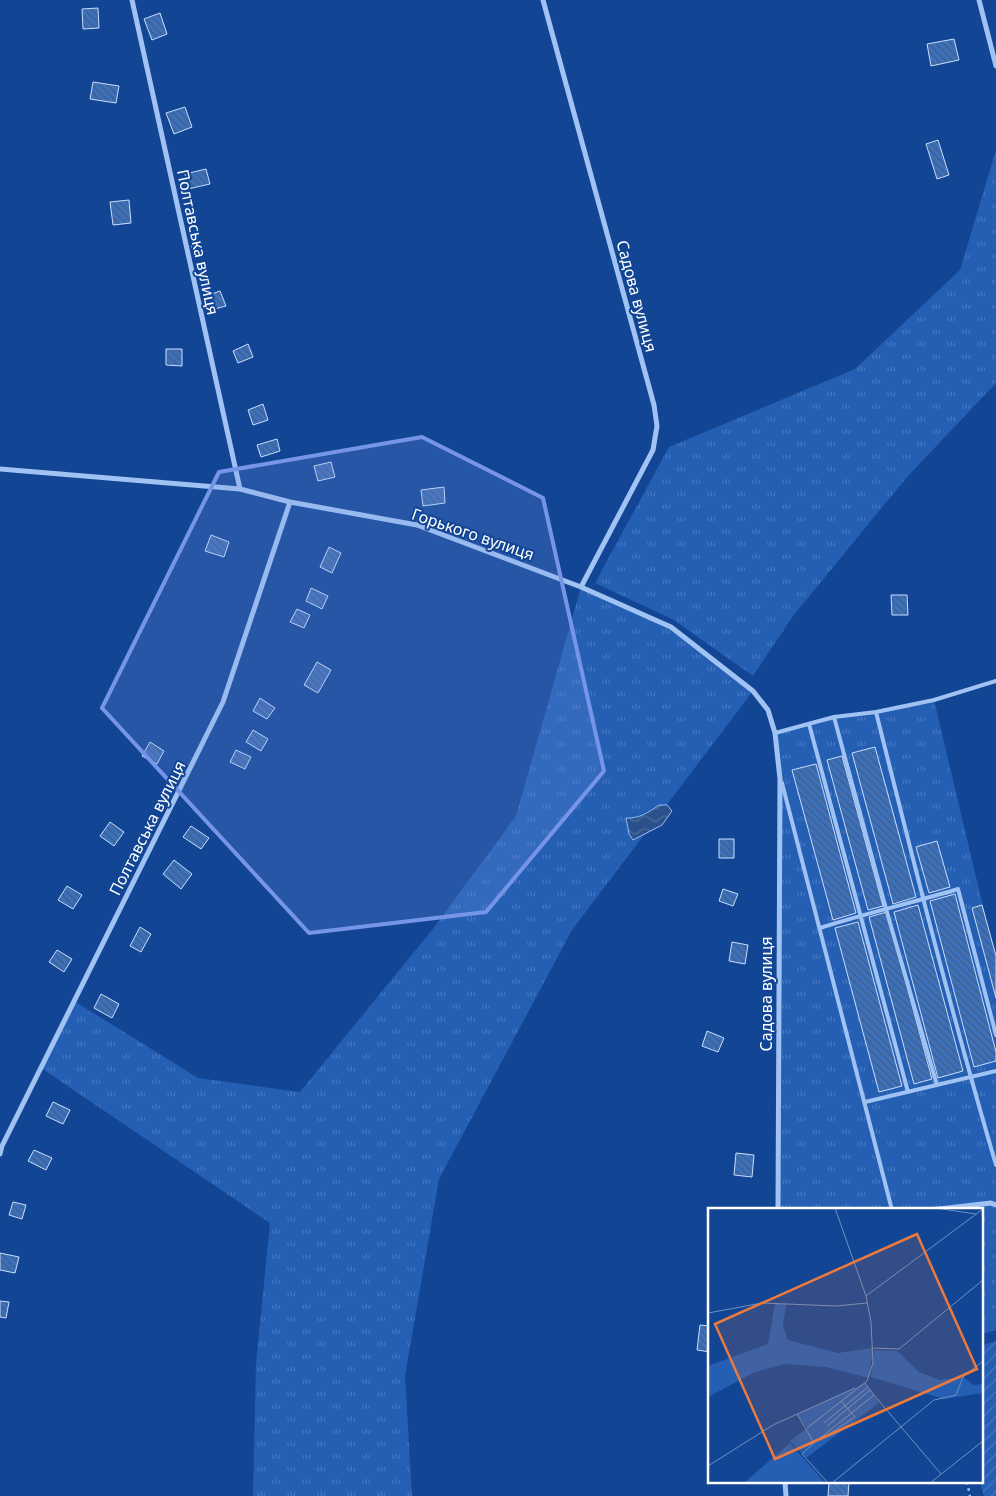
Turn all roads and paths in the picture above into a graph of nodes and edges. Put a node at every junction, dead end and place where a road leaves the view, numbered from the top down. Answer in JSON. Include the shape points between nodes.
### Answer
{"nodes":[{"id":1,"x":132,"y":0,"type":"edge"},
{"id":2,"x":543,"y":0,"type":"edge"},
{"id":3,"x":979,"y":0,"type":"edge"},
{"id":4,"x":996,"y":66,"type":"edge"},
{"id":5,"x":0,"y":469,"type":"edge"},
{"id":6,"x":240,"y":489,"type":"junction"},
{"id":7,"x":290,"y":502,"type":"junction"},
{"id":8,"x":581,"y":586,"type":"junction"},
{"id":9,"x":996,"y":681,"type":"edge"},
{"id":10,"x":876,"y":712,"type":"junction"},
{"id":11,"x":834,"y":717,"type":"junction"},
{"id":12,"x":809,"y":724,"type":"junction"},
{"id":13,"x":775,"y":733,"type":"junction"},
{"id":14,"x":780,"y":779,"type":"junction"},
{"id":15,"x":923,"y":900,"type":"junction"},
{"id":16,"x":886,"y":909,"type":"junction"},
{"id":17,"x":860,"y":915,"type":"junction"},
{"id":18,"x":820,"y":928,"type":"junction"},
{"id":19,"x":996,"y":1035,"type":"edge"},
{"id":20,"x":996,"y":1071,"type":"edge"},
{"id":21,"x":970,"y":1076,"type":"junction"},
{"id":22,"x":937,"y":1084,"type":"junction"},
{"id":23,"x":908,"y":1092,"type":"junction"},
{"id":24,"x":865,"y":1102,"type":"junction"},
{"id":25,"x":0,"y":1154,"type":"edge"},
{"id":26,"x":996,"y":1165,"type":"edge"},
{"id":27,"x":996,"y":1204,"type":"edge"},
{"id":28,"x":778,"y":1208,"type":"edge"},
{"id":29,"x":892,"y":1208,"type":"edge"},
{"id":30,"x":947,"y":1208,"type":"edge"}],
"edges":[{"from":1,"to":6,"type":"street","name":"Полтавська вулиця"},
{"from":2,"to":8,"type":"street","name":"Садова вулиця","via":[[654,405],[657,426],[653,450]]},
{"from":3,"to":4,"type":"street"},
{"from":5,"to":6,"type":"street","name":"Горького вулиця"},
{"from":6,"to":7,"type":"street","name":"Горького вулиця"},
{"from":7,"to":8,"type":"street","name":"Горького вулиця","via":[[417,525]]},
{"from":7,"to":25,"type":"street","name":"Полтавська вулиця","via":[[223,702]]},
{"from":8,"to":13,"type":"street","name":"Горького вулиця","via":[[672,627],[753,690],[768,710]]},
{"from":9,"to":10,"type":"lane","via":[[934,700]]},
{"from":10,"to":11,"type":"lane"},
{"from":10,"to":15,"type":"lane"},
{"from":11,"to":12,"type":"lane"},
{"from":11,"to":16,"type":"lane"},
{"from":12,"to":13,"type":"lane"},
{"from":12,"to":17,"type":"lane"},
{"from":13,"to":14,"type":"street","name":"Горького вулиця"},
{"from":14,"to":18,"type":"lane"},
{"from":14,"to":28,"type":"street","name":"Садова вулиця"},
{"from":15,"to":16,"type":"lane"},
{"from":15,"to":19,"type":"lane","via":[[958,889]]},
{"from":15,"to":21,"type":"lane"},
{"from":16,"to":17,"type":"lane"},
{"from":16,"to":22,"type":"lane"},
{"from":17,"to":18,"type":"lane"},
{"from":17,"to":23,"type":"lane"},
{"from":18,"to":24,"type":"lane"},
{"from":20,"to":21,"type":"lane"},
{"from":21,"to":22,"type":"lane"},
{"from":21,"to":26,"type":"lane"},
{"from":22,"to":23,"type":"lane"},
{"from":23,"to":24,"type":"lane"},
{"from":24,"to":29,"type":"lane"},
{"from":27,"to":30,"type":"street"}]}
